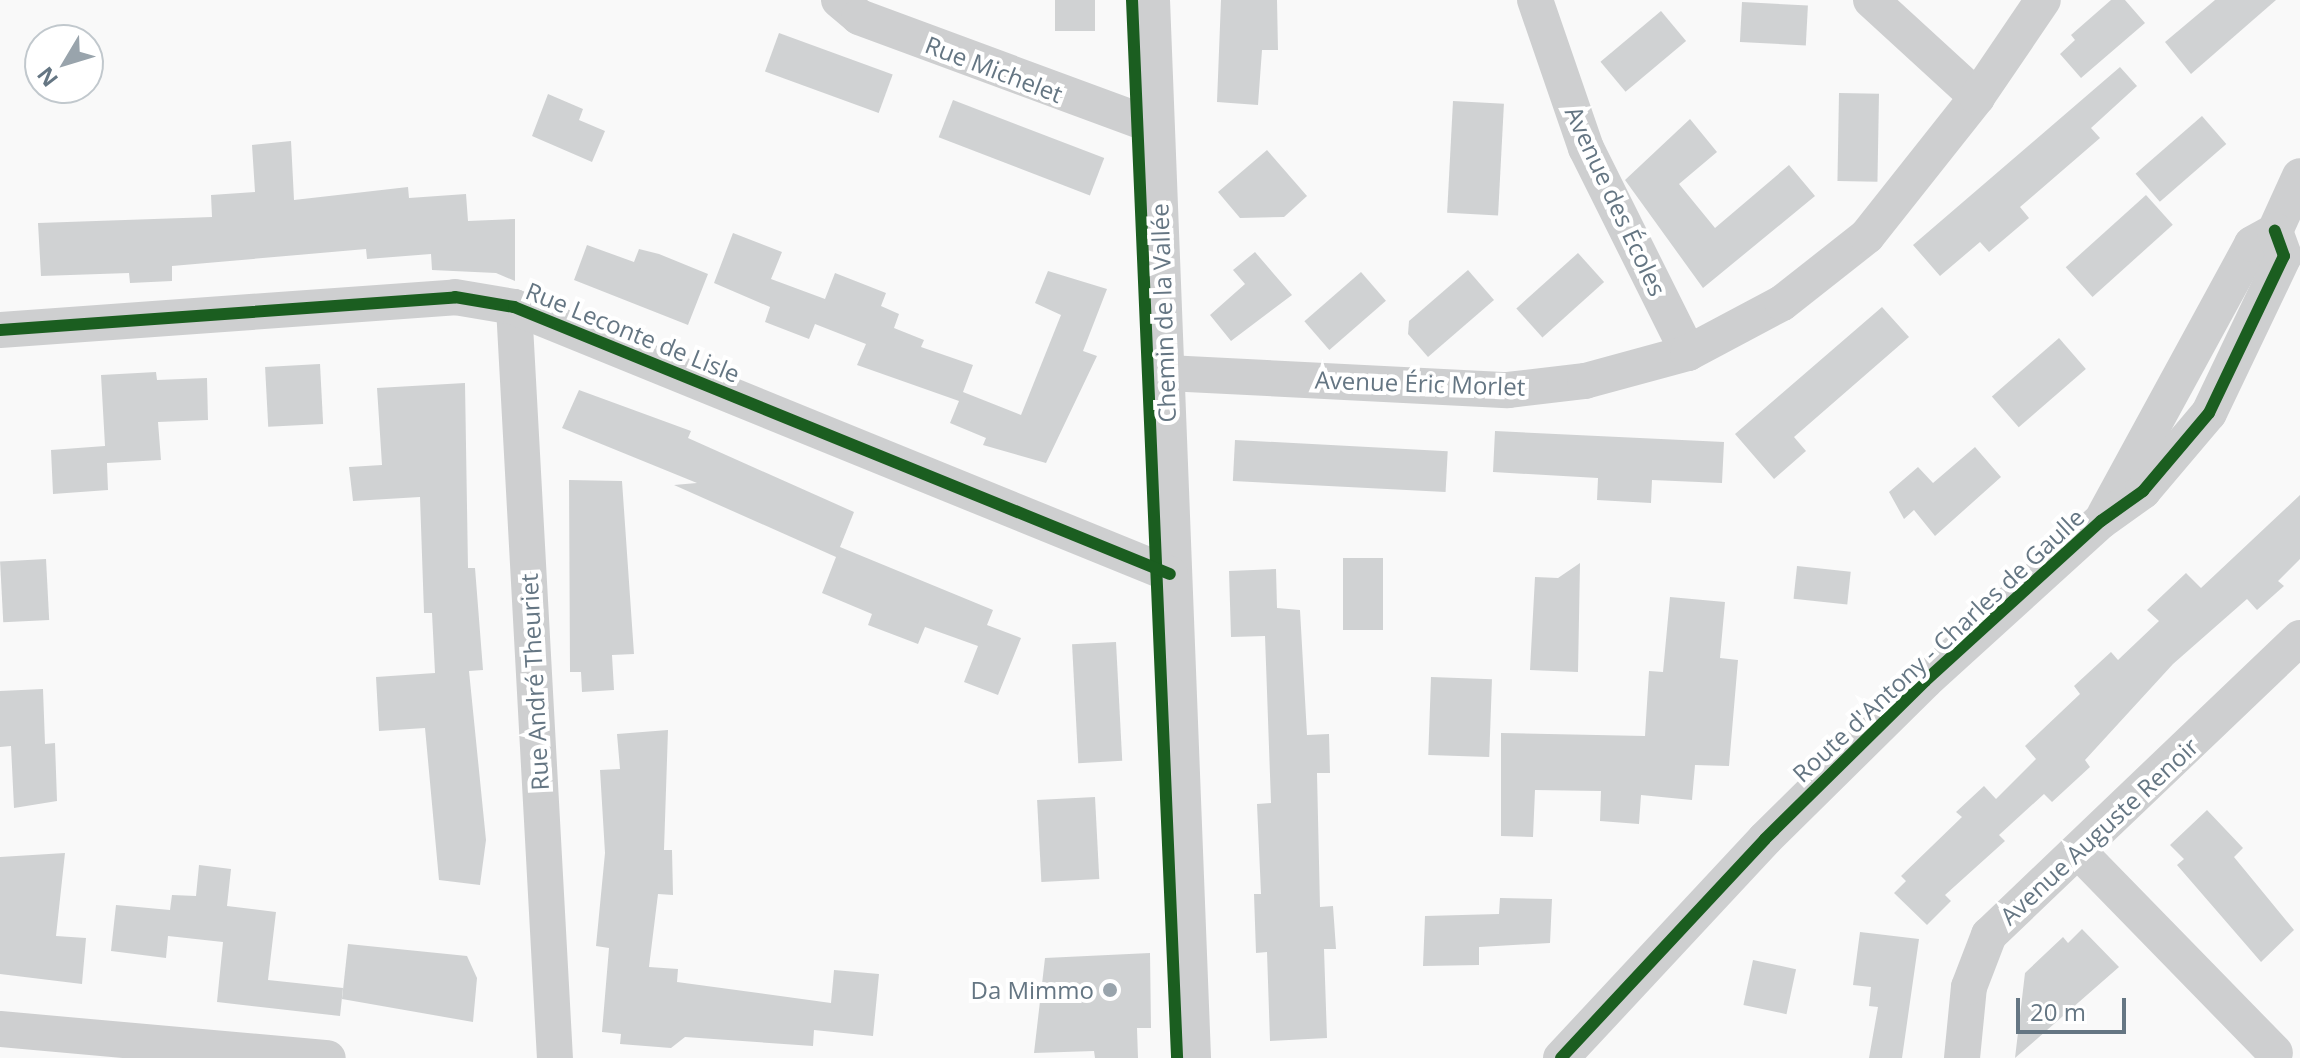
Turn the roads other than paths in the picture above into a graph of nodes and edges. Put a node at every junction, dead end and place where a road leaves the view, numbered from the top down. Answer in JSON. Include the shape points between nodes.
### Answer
{"nodes":[{"id":1,"x":839,"y":0,"type":"edge"},
{"id":2,"x":1152,"y":0,"type":"edge"},
{"id":3,"x":1535,"y":0,"type":"edge"},
{"id":4,"x":1871,"y":0,"type":"edge"},
{"id":5,"x":2043,"y":0,"type":"edge"},
{"id":6,"x":1977,"y":97,"type":"junction"},
{"id":7,"x":1156,"y":127,"type":"junction"},
{"id":8,"x":2300,"y":176,"type":"edge"},
{"id":9,"x":2288,"y":237,"type":"edge"},
{"id":10,"x":514,"y":307,"type":"junction"},
{"id":11,"x":0,"y":330,"type":"edge"},
{"id":12,"x":1688,"y":353,"type":"junction"},
{"id":13,"x":1167,"y":373,"type":"junction"},
{"id":14,"x":1170,"y":574,"type":"junction"},
{"id":15,"x":2300,"y":638,"type":"edge"},
{"id":16,"x":2080,"y":853,"type":"junction"},
{"id":17,"x":0,"y":1029,"type":"edge"},
{"id":18,"x":2275,"y":1053,"type":"dead end"},
{"id":19,"x":328,"y":1058,"type":"edge"},
{"id":20,"x":555,"y":1058,"type":"edge"},
{"id":21,"x":1193,"y":1058,"type":"edge"},
{"id":22,"x":1561,"y":1058,"type":"edge"},
{"id":23,"x":1962,"y":1058,"type":"edge"}],
"edges":[{"from":1,"to":7,"type":"street","name":"Rue Michelet","via":[[859,17]]},
{"from":2,"to":7,"type":"street","name":"Chemin de la Vallée"},
{"from":3,"to":12,"type":"street","name":"Avenue des Écoles","via":[[1586,148]]},
{"from":4,"to":6,"type":"street"},
{"from":5,"to":6,"type":"street","name":"Avenue Éric Morlet"},
{"from":6,"to":12,"type":"street","name":"Avenue Éric Morlet","via":[[1867,236],[1782,303]]},
{"from":7,"to":13,"type":"street","name":"Chemin de la Vallée"},
{"from":8,"to":9,"type":"street","name":"Route d'Antony - Charles de Gaulle"},
{"from":9,"to":22,"type":"street","name":"Route d'Antony - Charles de Gaulle","via":[[2252,244],[2101,521],[1776,828]]},
{"from":10,"to":11,"type":"street","name":"Rue Leconte de Lisle","via":[[455,297]]},
{"from":10,"to":14,"type":"street","name":"Rue Leconte de Lisle"},
{"from":10,"to":20,"type":"street","name":"Rue André Theuriet"},
{"from":12,"to":13,"type":"street","name":"Avenue Éric Morlet","via":[[1585,381],[1508,390]]},
{"from":13,"to":14,"type":"street","name":"Chemin de la Vallée"},
{"from":14,"to":21,"type":"street","name":"Chemin de la Vallée"},
{"from":15,"to":16,"type":"street","name":"Avenue Auguste Renoir"},
{"from":16,"to":18,"type":"street"},
{"from":16,"to":23,"type":"street","name":"Avenue Auguste Renoir","via":[[1989,935],[1969,987]]},
{"from":17,"to":19,"type":"street"}]}
